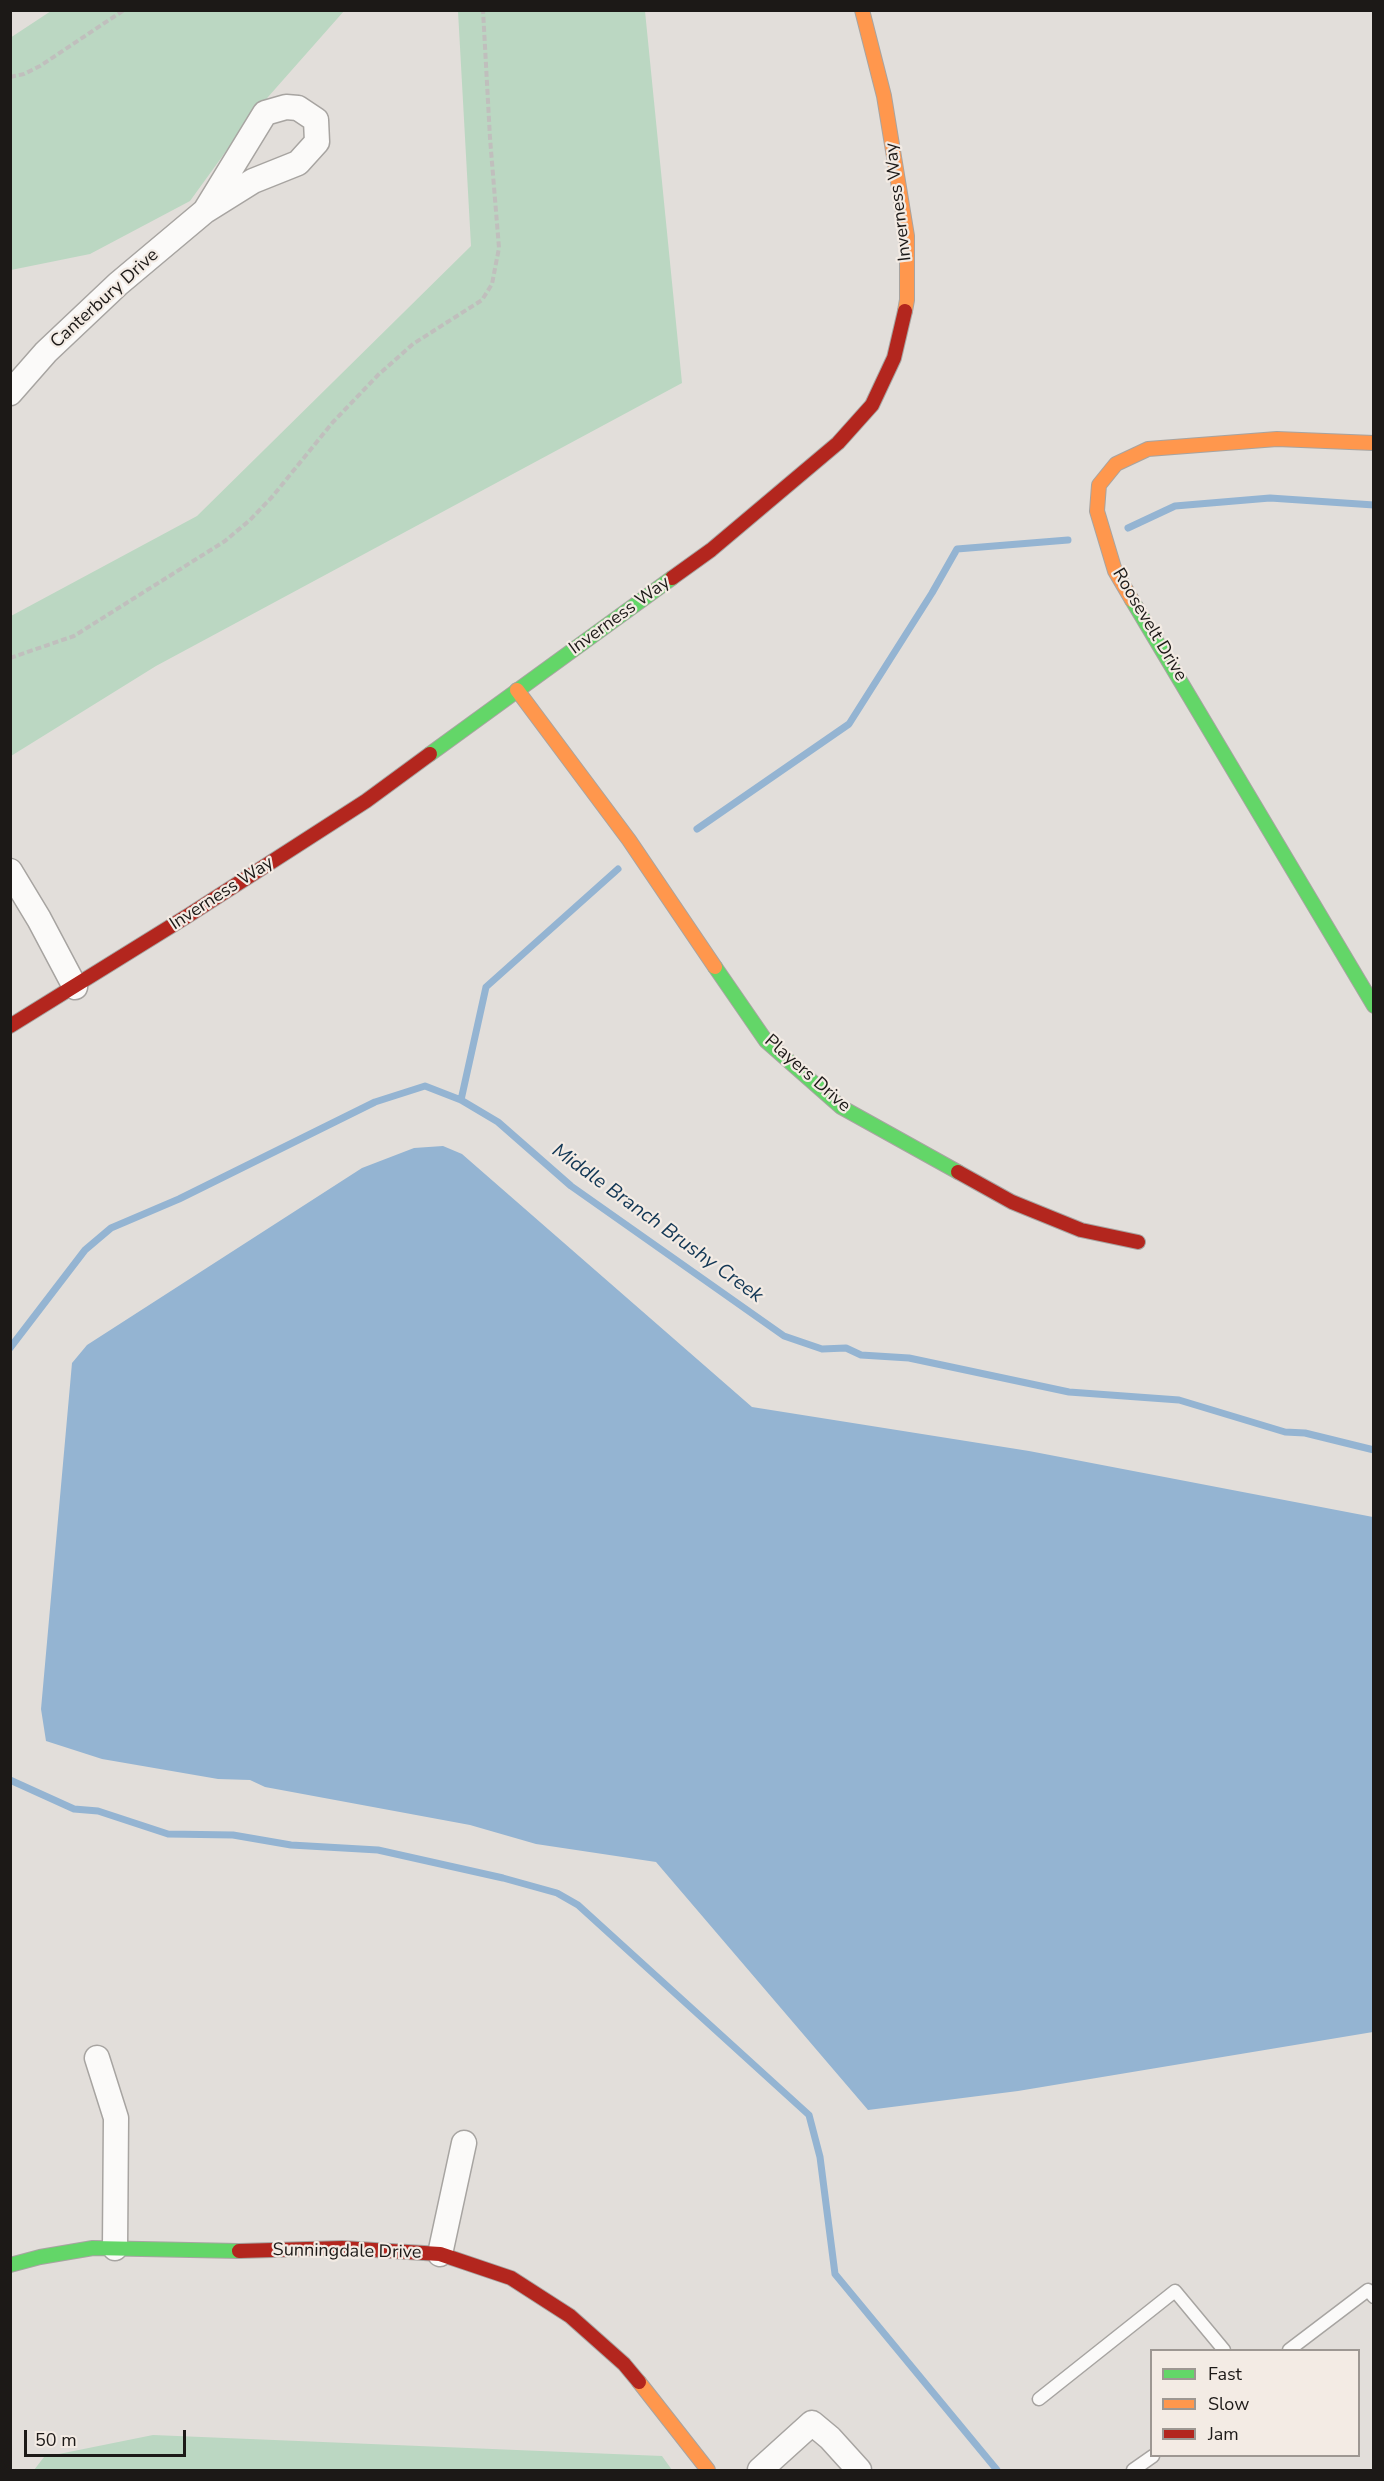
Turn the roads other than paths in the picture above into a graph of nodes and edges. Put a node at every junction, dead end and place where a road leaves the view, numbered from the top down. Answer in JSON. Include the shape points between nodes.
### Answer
{"nodes":[{"id":1,"x":862,"y":10,"type":"edge"},
{"id":2,"x":205,"y":211,"type":"junction"},
{"id":3,"x":10,"y":393,"type":"edge"},
{"id":4,"x":1374,"y":443,"type":"edge"},
{"id":5,"x":517,"y":690,"type":"junction"},
{"id":6,"x":10,"y":871,"type":"edge"},
{"id":7,"x":75,"y":987,"type":"junction"},
{"id":8,"x":1374,"y":1006,"type":"edge"},
{"id":9,"x":10,"y":1026,"type":"edge"},
{"id":10,"x":1138,"y":1242,"type":"dead end"},
{"id":11,"x":97,"y":2058,"type":"dead end"},
{"id":12,"x":464,"y":2143,"type":"dead end"},
{"id":13,"x":115,"y":2248,"type":"junction"},
{"id":14,"x":440,"y":2254,"type":"junction"},
{"id":15,"x":10,"y":2265,"type":"edge"},
{"id":16,"x":1374,"y":2297,"type":"edge"},
{"id":17,"x":1223,"y":2349,"type":"edge"},
{"id":18,"x":1290,"y":2349,"type":"edge"},
{"id":19,"x":1039,"y":2399,"type":"dead end"},
{"id":20,"x":1152,"y":2457,"type":"edge"},
{"id":21,"x":708,"y":2470,"type":"edge"},
{"id":22,"x":760,"y":2470,"type":"edge"},
{"id":23,"x":859,"y":2470,"type":"edge"},
{"id":24,"x":1133,"y":2470,"type":"edge"}],
"edges":[{"from":1,"to":5,"type":"street","name":"Inverness Way","via":[[884,96],[907,236],[907,300],[894,358],[872,405],[838,443],[711,550]]},
{"from":2,"to":2,"type":"street","name":"Canterbury Drive","via":[[253,181],[298,163],[317,142],[316,120],[298,108],[265,113]]},
{"from":2,"to":3,"type":"street","name":"Canterbury Drive","via":[[118,284],[46,352]]},
{"from":4,"to":8,"type":"street","name":"Roosevelt Drive","via":[[1277,439],[1148,449],[1116,464],[1098,485],[1097,511],[1115,571]]},
{"from":5,"to":7,"type":"street","name":"Inverness Way","via":[[366,801]]},
{"from":5,"to":10,"type":"street","name":"Players Drive","via":[[629,840],[766,1041],[841,1107],[1012,1202],[1081,1230]]},
{"from":6,"to":7,"type":"street"},
{"from":7,"to":9,"type":"street","name":"Inverness Way"},
{"from":11,"to":13,"type":"street","via":[[116,2118]]},
{"from":12,"to":14,"type":"street"},
{"from":13,"to":14,"type":"street","name":"Sunningdale Drive","via":[[342,2248]]},
{"from":13,"to":15,"type":"street","name":"Sunningdale Drive","via":[[82,2250]]},
{"from":14,"to":21,"type":"street","name":"Sunningdale Drive","via":[[511,2278],[570,2316],[624,2364]]},
{"from":16,"to":18,"type":"lane","via":[[1368,2290]]},
{"from":17,"to":19,"type":"lane","via":[[1175,2291]]},
{"from":20,"to":24,"type":"lane"},
{"from":22,"to":23,"type":"street","via":[[812,2423]]}]}
